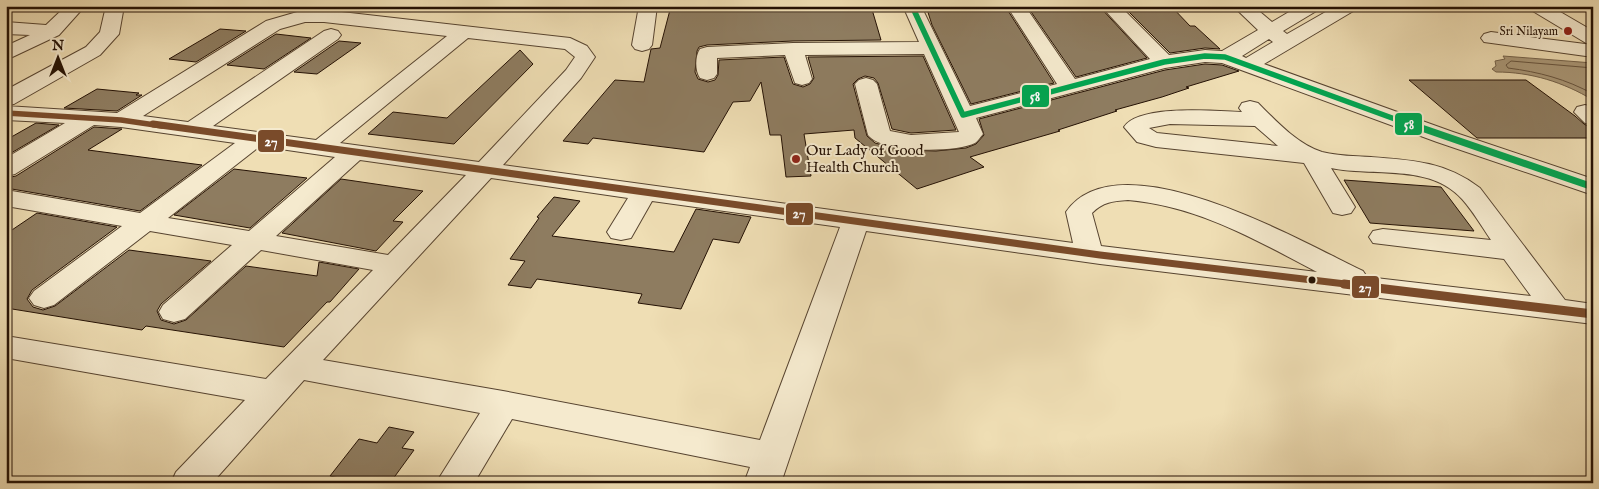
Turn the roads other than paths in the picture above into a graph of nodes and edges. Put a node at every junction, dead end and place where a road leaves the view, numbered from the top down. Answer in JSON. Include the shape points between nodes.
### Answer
{"nodes":[{"id":1,"x":76,"y":6,"type":"edge"},
{"id":2,"x":115,"y":6,"type":"edge"},
{"id":3,"x":648,"y":6,"type":"edge"},
{"id":4,"x":912,"y":6,"type":"edge"},
{"id":5,"x":1016,"y":6,"type":"edge"},
{"id":6,"x":1110,"y":6,"type":"edge"},
{"id":7,"x":1242,"y":6,"type":"edge"},
{"id":8,"x":1312,"y":6,"type":"edge"},
{"id":9,"x":1349,"y":6,"type":"edge"},
{"id":10,"x":1537,"y":6,"type":"edge"},
{"id":11,"x":6,"y":28,"type":"edge"},
{"id":12,"x":1270,"y":30,"type":"junction"},
{"id":13,"x":52,"y":31,"type":"junction"},
{"id":14,"x":464,"y":32,"type":"junction"},
{"id":15,"x":331,"y":35,"type":"dead end"},
{"id":16,"x":1491,"y":38,"type":"dead end"},
{"id":17,"x":1593,"y":38,"type":"edge"},
{"id":18,"x":1286,"y":43,"type":"junction"},
{"id":19,"x":642,"y":45,"type":"dead end"},
{"id":20,"x":932,"y":48,"type":"junction"},
{"id":21,"x":793,"y":49,"type":"junction"},
{"id":22,"x":1593,"y":51,"type":"edge"},
{"id":23,"x":6,"y":54,"type":"edge"},
{"id":24,"x":1225,"y":58,"type":"junction"},
{"id":25,"x":1164,"y":62,"type":"junction"},
{"id":26,"x":1247,"y":66,"type":"junction"},
{"id":27,"x":707,"y":74,"type":"dead end"},
{"id":28,"x":802,"y":79,"type":"dead end"},
{"id":29,"x":866,"y":84,"type":"dead end"},
{"id":30,"x":1070,"y":87,"type":"junction"},
{"id":31,"x":6,"y":99,"type":"edge"},
{"id":32,"x":6,"y":114,"type":"edge"},
{"id":33,"x":963,"y":115,"type":"junction"},
{"id":34,"x":90,"y":118,"type":"junction"},
{"id":35,"x":121,"y":120,"type":"junction"},
{"id":36,"x":193,"y":129,"type":"junction"},
{"id":37,"x":256,"y":138,"type":"junction"},
{"id":38,"x":321,"y":147,"type":"junction"},
{"id":39,"x":356,"y":151,"type":"junction"},
{"id":40,"x":1312,"y":156,"type":"junction"},
{"id":41,"x":6,"y":169,"type":"edge"},
{"id":42,"x":488,"y":169,"type":"junction"},
{"id":43,"x":1593,"y":187,"type":"edge"},
{"id":44,"x":645,"y":191,"type":"junction"},
{"id":45,"x":6,"y":198,"type":"edge"},
{"id":46,"x":1342,"y":207,"type":"dead end"},
{"id":47,"x":856,"y":220,"type":"junction"},
{"id":48,"x":144,"y":222,"type":"junction"},
{"id":49,"x":621,"y":232,"type":"dead end"},
{"id":50,"x":1383,"y":237,"type":"dead end"},
{"id":51,"x":255,"y":241,"type":"junction"},
{"id":52,"x":1513,"y":251,"type":"junction"},
{"id":53,"x":1089,"y":254,"type":"junction"},
{"id":54,"x":395,"y":265,"type":"junction"},
{"id":55,"x":1371,"y":287,"type":"junction"},
{"id":56,"x":44,"y":298,"type":"dead end"},
{"id":57,"x":1555,"y":309,"type":"junction"},
{"id":58,"x":174,"y":312,"type":"dead end"},
{"id":59,"x":1593,"y":314,"type":"edge"},
{"id":60,"x":6,"y":347,"type":"edge"},
{"id":61,"x":296,"y":367,"type":"junction"},
{"id":62,"x":272,"y":392,"type":"junction"},
{"id":63,"x":503,"y":404,"type":"junction"},
{"id":64,"x":767,"y":470,"type":"edge"},
{"id":65,"x":189,"y":483,"type":"edge"},
{"id":66,"x":454,"y":483,"type":"edge"}],
"edges":[{"from":1,"to":13,"type":"street"},
{"from":2,"to":31,"type":"street","via":[[109,34],[94,51]]},
{"from":3,"to":19,"type":"street"},
{"from":4,"to":20,"type":"street"},
{"from":5,"to":30,"type":"street"},
{"from":6,"to":25,"type":"street"},
{"from":7,"to":12,"type":"street"},
{"from":8,"to":12,"type":"street"},
{"from":9,"to":18,"type":"street"},
{"from":10,"to":17,"type":"street"},
{"from":11,"to":13,"type":"street"},
{"from":12,"to":18,"type":"street"},
{"from":12,"to":24,"type":"street"},
{"from":13,"to":23,"type":"street"},
{"from":14,"to":35,"type":"street","via":[[324,16],[292,18],[273,25]]},
{"from":14,"to":38,"type":"street"},
{"from":14,"to":42,"type":"street","via":[[570,44],[585,57],[574,74]]},
{"from":15,"to":36,"type":"street"},
{"from":16,"to":22,"type":"street"},
{"from":18,"to":26,"type":"street"},
{"from":20,"to":21,"type":"street"},
{"from":20,"to":33,"type":"street"},
{"from":21,"to":27,"type":"street","via":[[707,53]]},
{"from":21,"to":28,"type":"street"},
{"from":24,"to":25,"type":"street","via":[[1205,56]]},
{"from":24,"to":26,"type":"street"},
{"from":25,"to":30,"type":"street"},
{"from":26,"to":43,"type":"street"},
{"from":29,"to":33,"type":"street","via":[[880,135],[887,139],[904,142],[966,138],[970,134]]},
{"from":30,"to":33,"type":"street"},
{"from":32,"to":34,"type":"street"},
{"from":34,"to":35,"type":"street"},
{"from":34,"to":41,"type":"street"},
{"from":35,"to":36,"type":"street"},
{"from":36,"to":37,"type":"street"},
{"from":37,"to":38,"type":"street"},
{"from":37,"to":48,"type":"street"},
{"from":38,"to":39,"type":"street"},
{"from":39,"to":42,"type":"street"},
{"from":39,"to":51,"type":"street"},
{"from":40,"to":40,"type":"street","via":[[1256,114],[1170,117],[1138,124],[1135,128],[1145,137],[1156,140]]},
{"from":40,"to":46,"type":"street"},
{"from":40,"to":52,"type":"street","via":[[1335,162],[1436,171],[1460,182]]},
{"from":42,"to":44,"type":"street"},
{"from":42,"to":54,"type":"street"},
{"from":44,"to":47,"type":"street"},
{"from":44,"to":49,"type":"street"},
{"from":45,"to":48,"type":"street"},
{"from":47,"to":53,"type":"street"},
{"from":47,"to":64,"type":"street"},
{"from":48,"to":51,"type":"street"},
{"from":48,"to":56,"type":"street"},
{"from":50,"to":52,"type":"street"},
{"from":51,"to":54,"type":"street"},
{"from":51,"to":58,"type":"street"},
{"from":52,"to":57,"type":"street"},
{"from":53,"to":55,"type":"street"},
{"from":53,"to":55,"type":"street","via":[[1079,212],[1084,203],[1120,192],[1162,195],[1230,217]]},
{"from":54,"to":61,"type":"street"},
{"from":55,"to":57,"type":"street"},
{"from":57,"to":59,"type":"street"},
{"from":60,"to":62,"type":"street"},
{"from":61,"to":62,"type":"street"},
{"from":61,"to":63,"type":"street"},
{"from":62,"to":65,"type":"street"},
{"from":63,"to":64,"type":"street"},
{"from":63,"to":66,"type":"street"}]}
